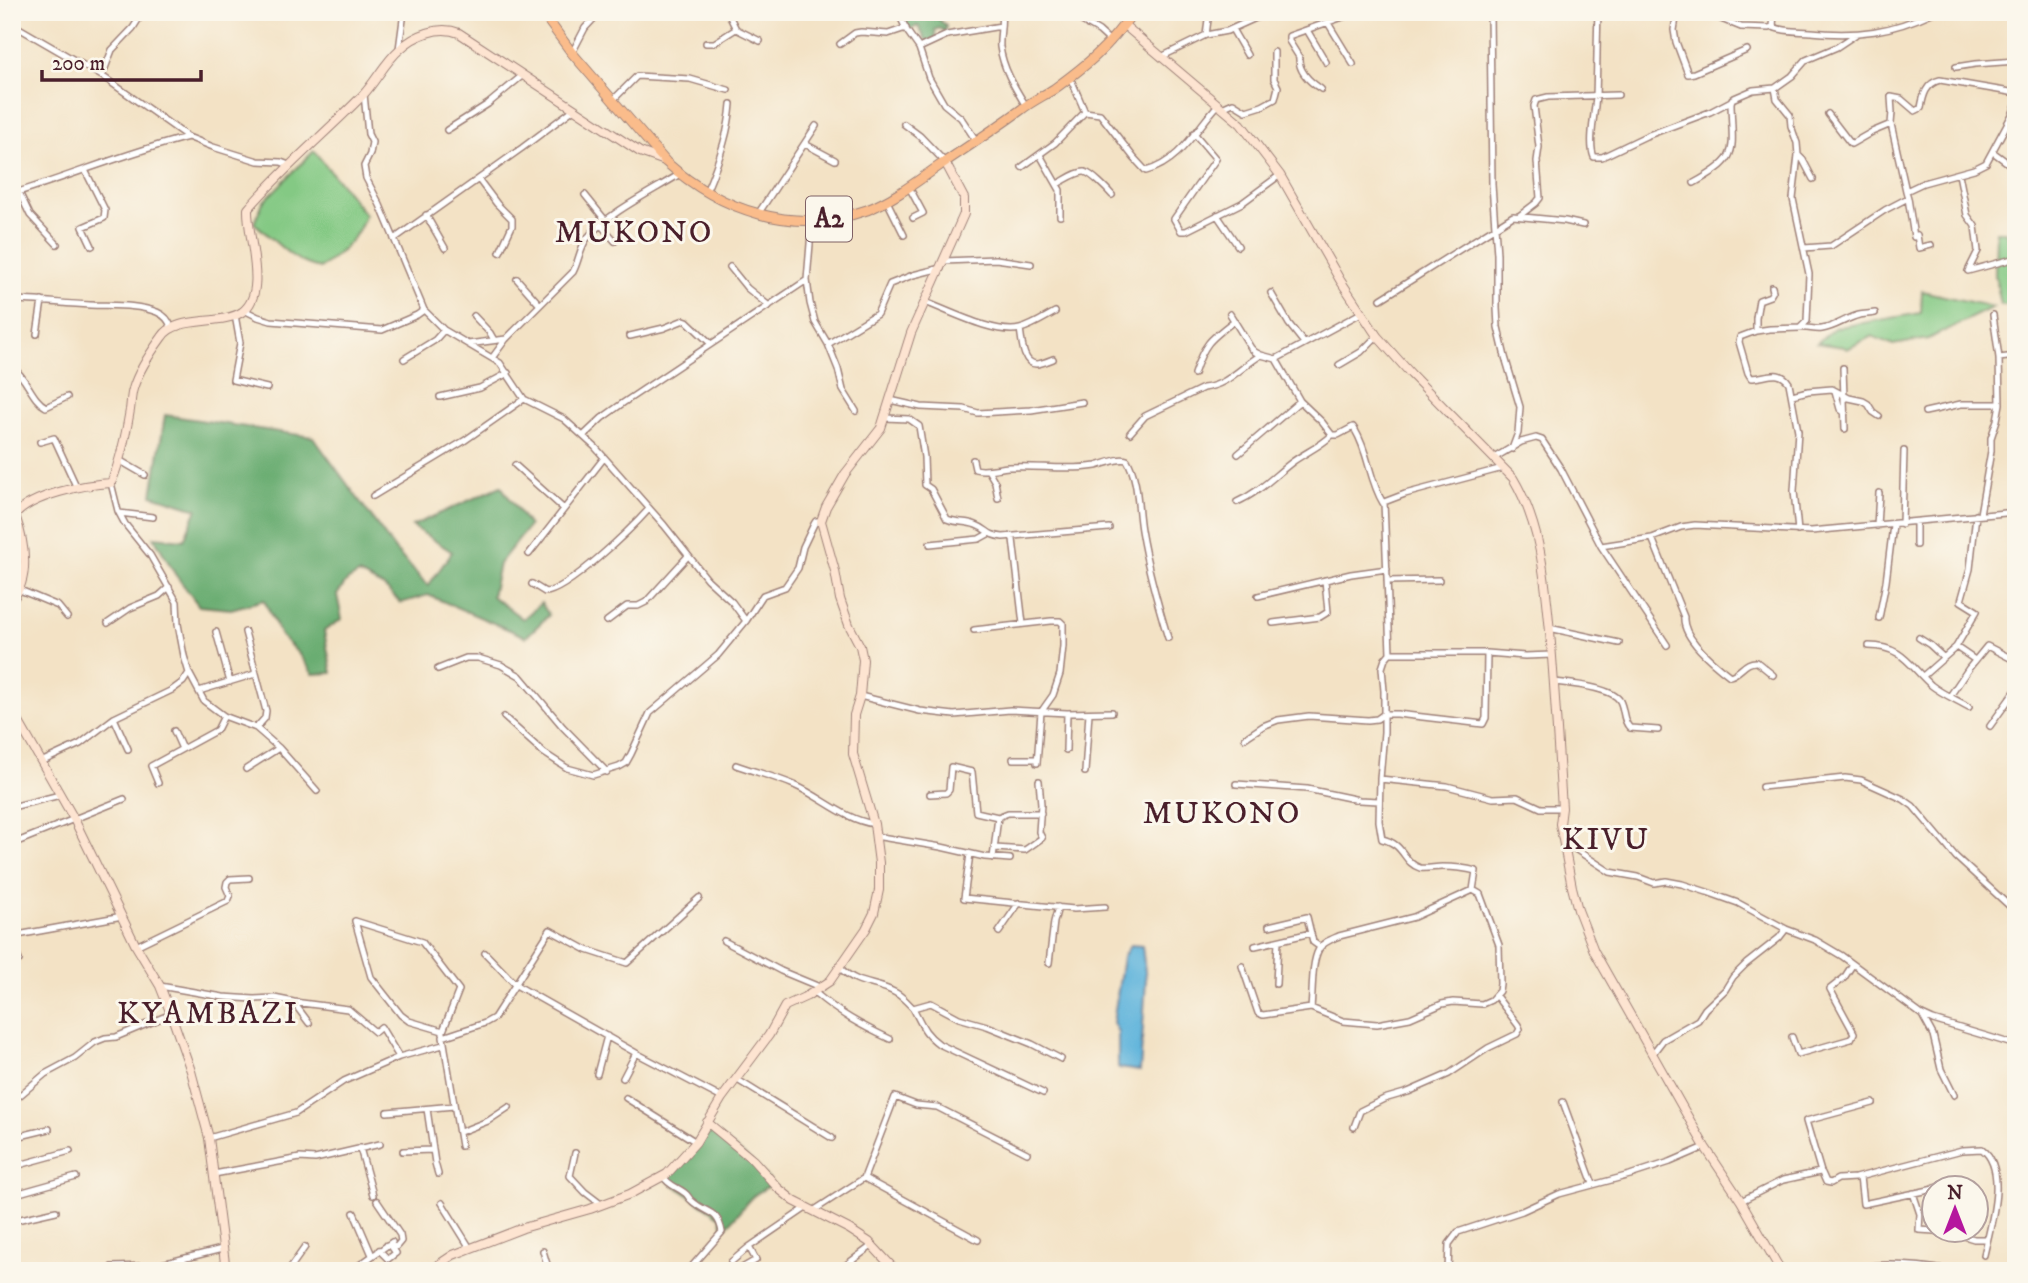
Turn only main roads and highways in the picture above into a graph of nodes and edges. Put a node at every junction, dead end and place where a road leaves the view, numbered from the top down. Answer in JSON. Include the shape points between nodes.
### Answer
{"nodes":[{"id":1,"x":542,"y":12,"type":"edge"},
{"id":2,"x":1133,"y":12,"type":"edge"}],
"edges":[{"from":1,"to":2,"type":"main road","number":"A2","via":[[572,53],[680,174],[742,209],[812,220],[867,210],[887,201],[1095,59]]}]}
